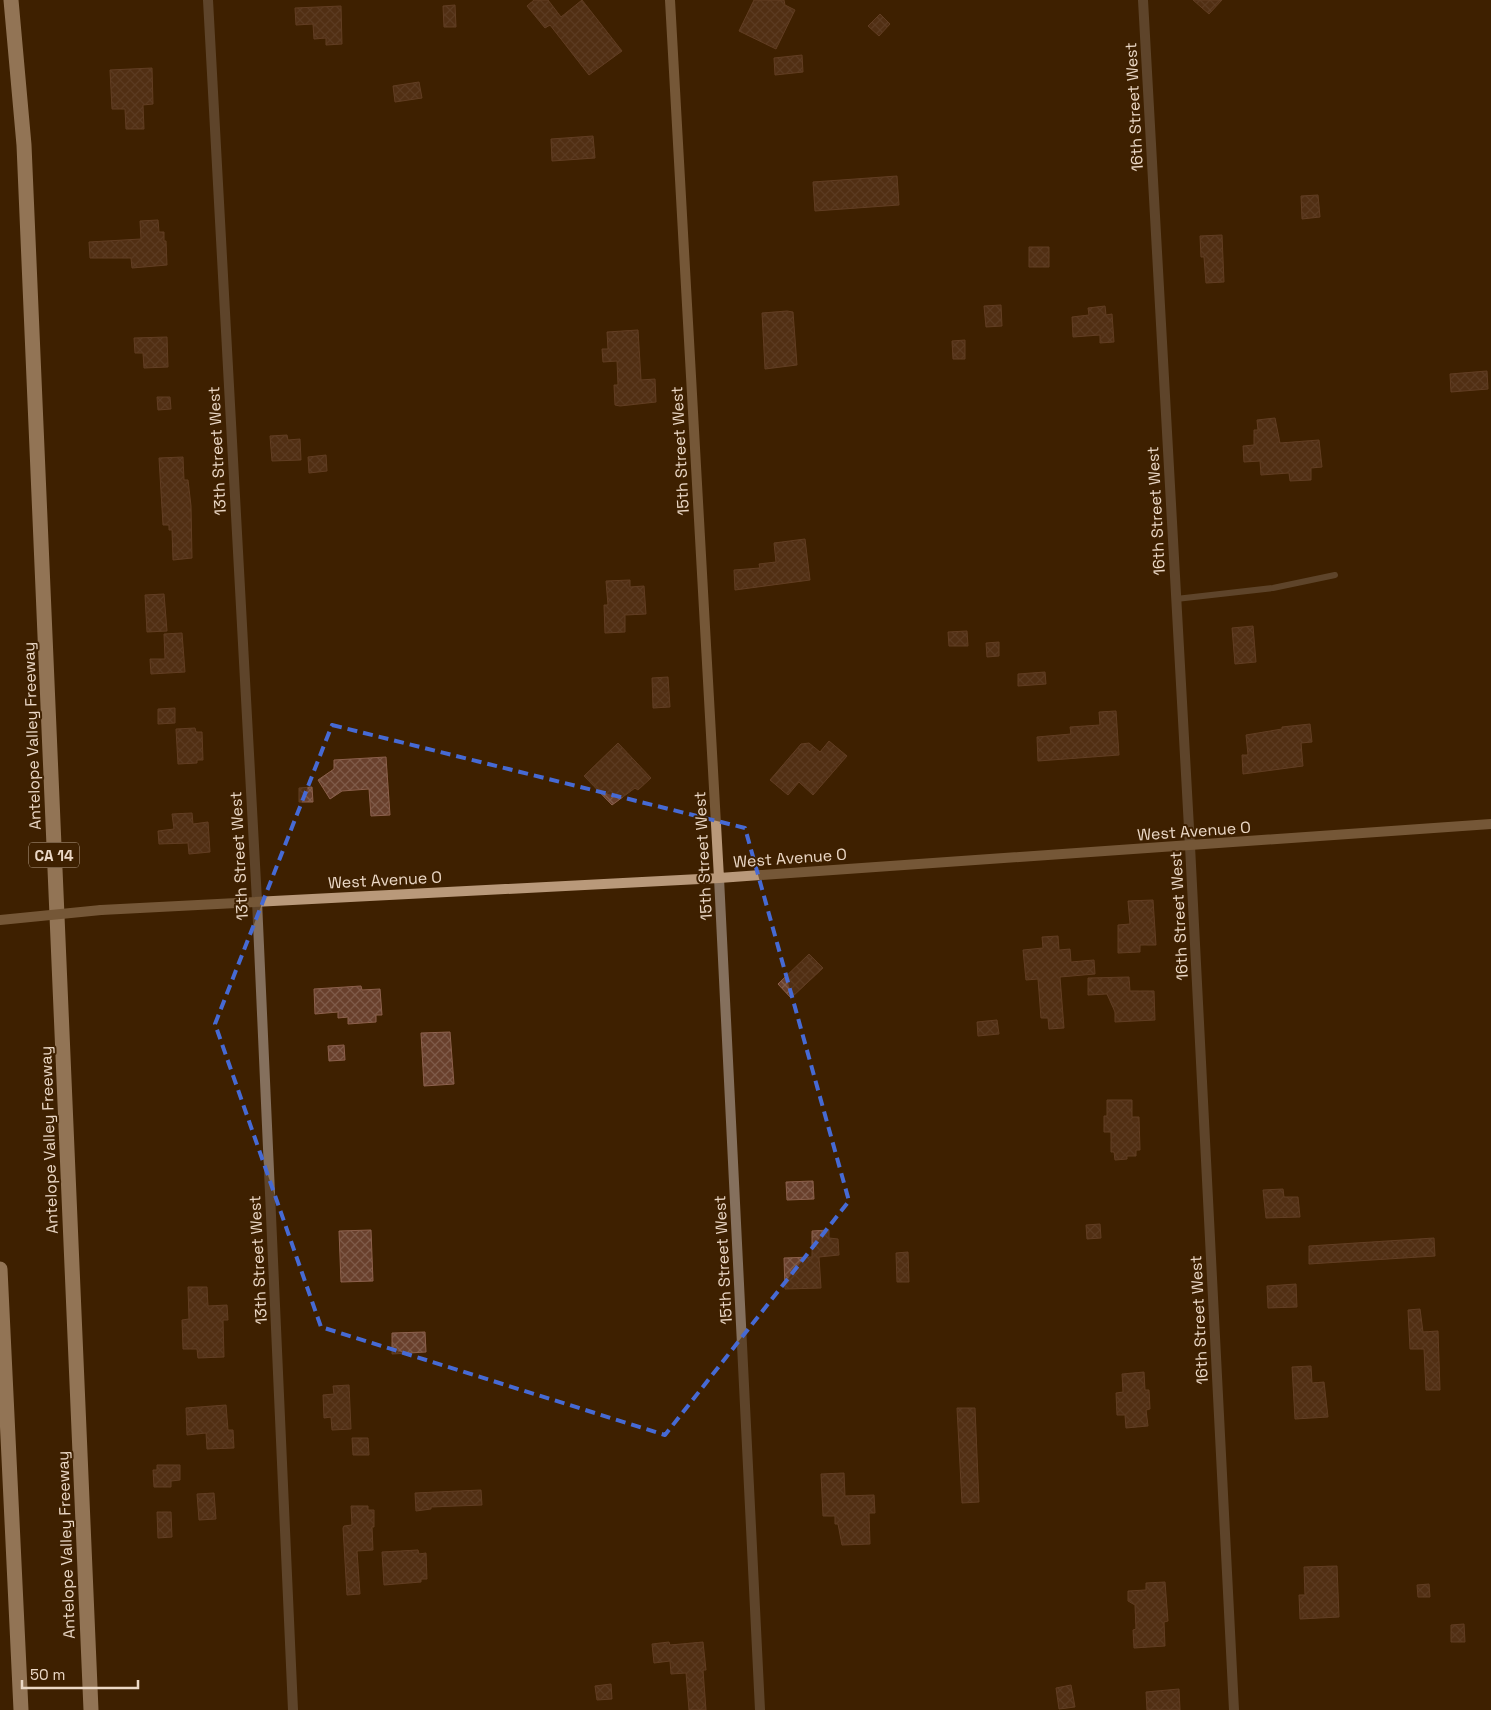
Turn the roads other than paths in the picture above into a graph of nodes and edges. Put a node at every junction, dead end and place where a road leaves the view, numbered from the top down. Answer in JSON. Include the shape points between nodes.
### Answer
{"nodes":[{"id":1,"x":11,"y":0,"type":"edge"},
{"id":2,"x":208,"y":0,"type":"edge"},
{"id":3,"x":670,"y":0,"type":"edge"},
{"id":4,"x":1143,"y":0,"type":"edge"},
{"id":5,"x":1335,"y":575,"type":"dead end"},
{"id":6,"x":1176,"y":599,"type":"junction"},
{"id":7,"x":1491,"y":824,"type":"edge"},
{"id":8,"x":1190,"y":846,"type":"junction"},
{"id":9,"x":719,"y":878,"type":"junction"},
{"id":10,"x":257,"y":901,"type":"junction"},
{"id":11,"x":0,"y":920,"type":"edge"},
{"id":12,"x":0,"y":1269,"type":"edge"},
{"id":13,"x":21,"y":1710,"type":"edge"},
{"id":14,"x":91,"y":1710,"type":"edge"},
{"id":15,"x":293,"y":1710,"type":"edge"},
{"id":16,"x":760,"y":1710,"type":"edge"},
{"id":17,"x":1234,"y":1710,"type":"edge"}],
"edges":[{"from":1,"to":14,"type":"highway","name":"Antelope Valley Freeway","number":"CA 14","via":[[24,145]]},
{"from":2,"to":10,"type":"street","name":"13th Street West"},
{"from":3,"to":9,"type":"street","name":"15th Street West"},
{"from":4,"to":6,"type":"street","name":"16th Street West"},
{"from":5,"to":6,"type":"lane","via":[[1273,588]]},
{"from":6,"to":8,"type":"street","name":"16th Street West"},
{"from":7,"to":8,"type":"street","name":"West Avenue O"},
{"from":8,"to":9,"type":"street","name":"West Avenue O"},
{"from":8,"to":17,"type":"street","name":"16th Street West"},
{"from":9,"to":10,"type":"street","name":"West Avenue O"},
{"from":9,"to":16,"type":"street","name":"15th Street West"},
{"from":10,"to":11,"type":"street","name":"West Avenue O","bridge":true,"via":[[101,910]]},
{"from":10,"to":15,"type":"street","name":"13th Street West"},
{"from":12,"to":13,"type":"highway"}]}
